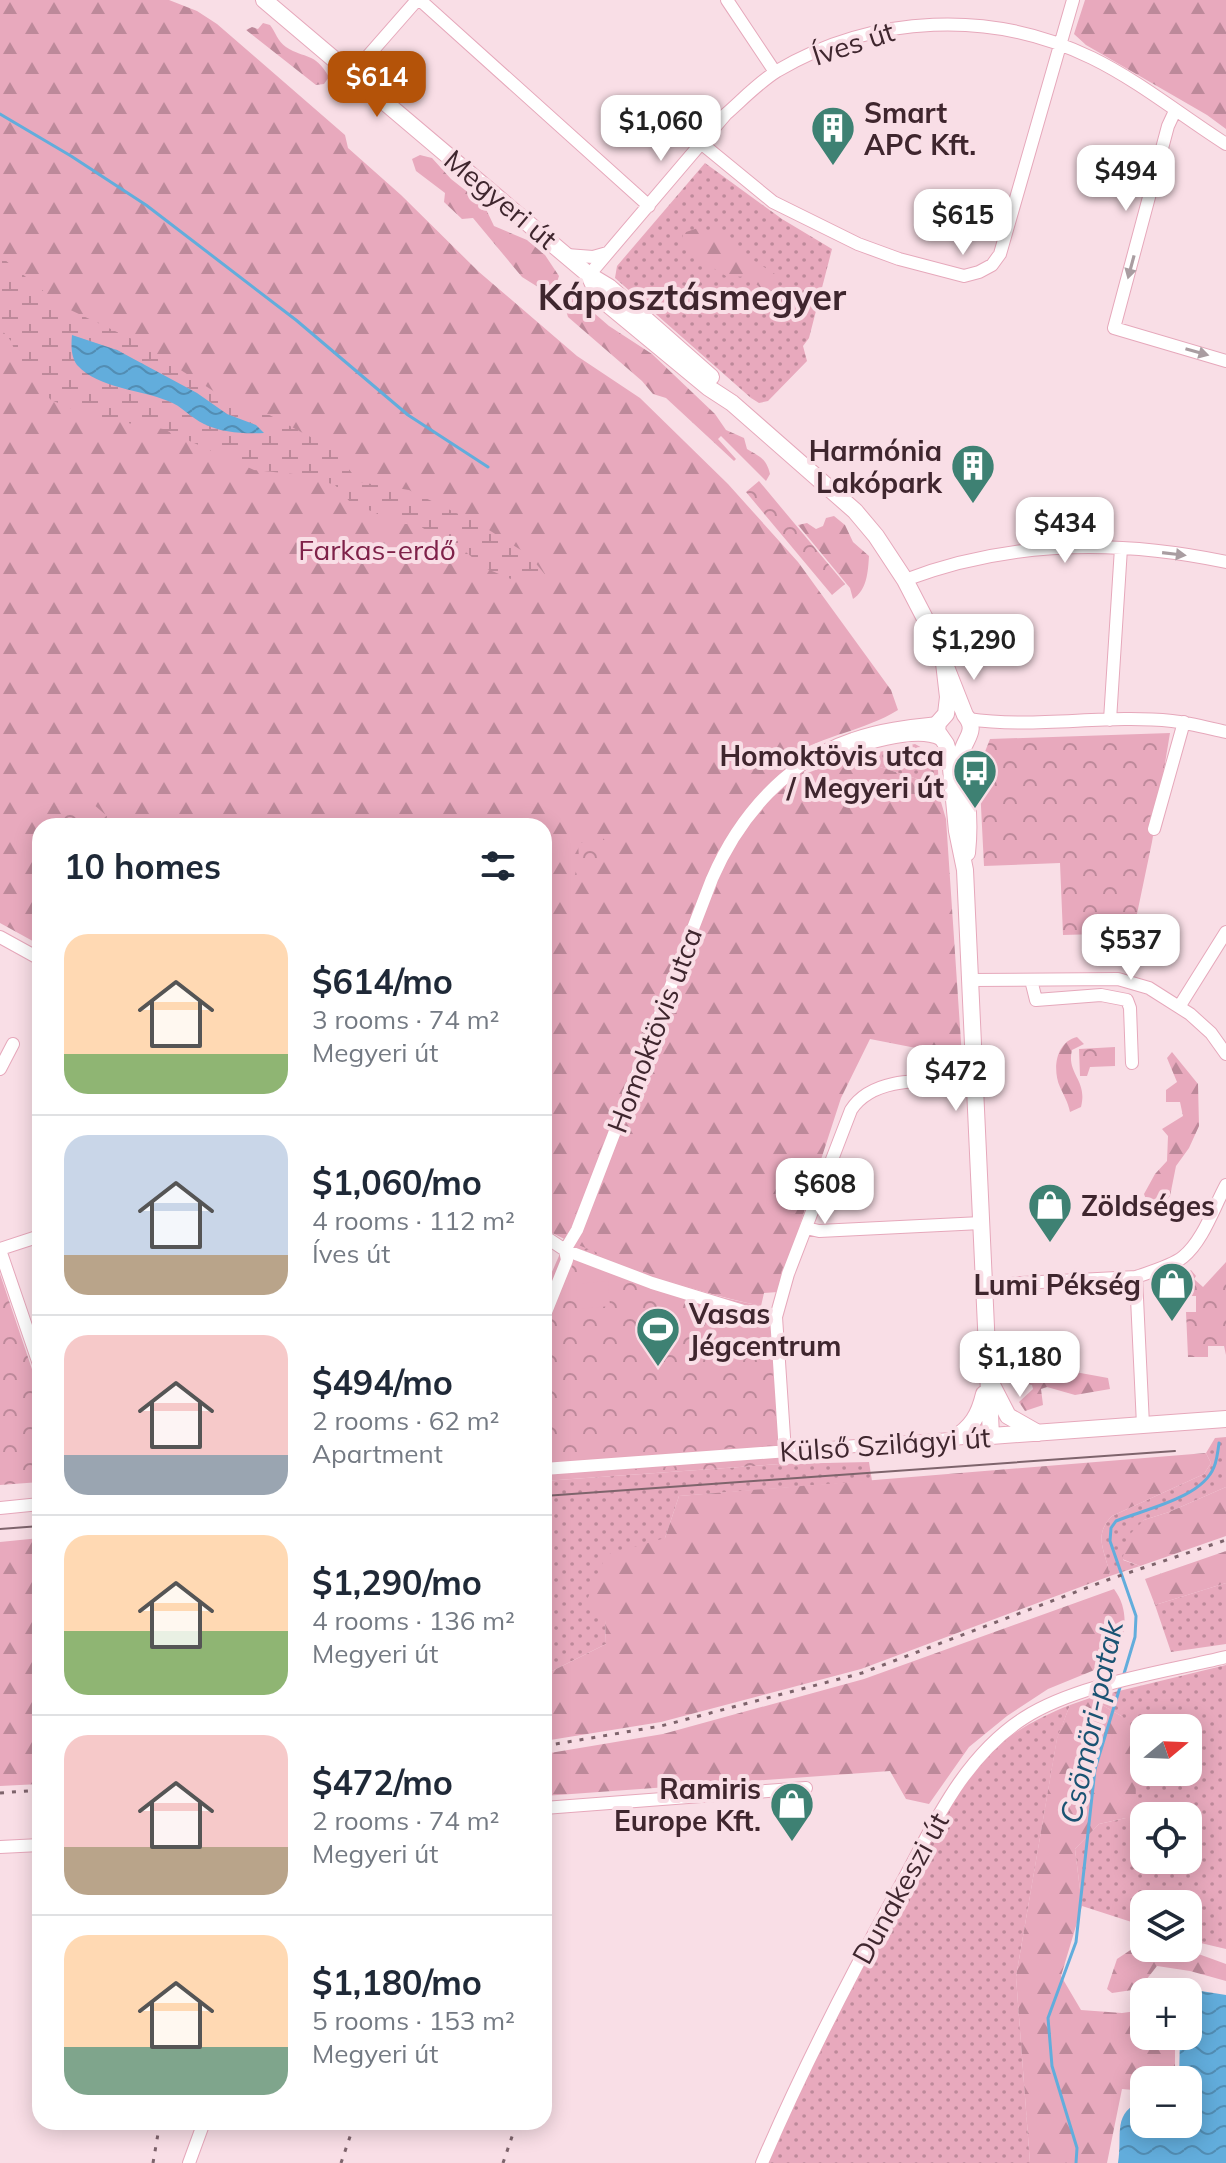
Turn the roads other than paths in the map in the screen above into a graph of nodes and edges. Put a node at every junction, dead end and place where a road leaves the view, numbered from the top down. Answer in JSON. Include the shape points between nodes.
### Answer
{"nodes":[{"id":1,"x":264,"y":0,"type":"edge"},
{"id":2,"x":418,"y":0,"type":"edge"},
{"id":3,"x":727,"y":0,"type":"edge"},
{"id":4,"x":1073,"y":0,"type":"edge"},
{"id":5,"x":1060,"y":43,"type":"junction"},
{"id":6,"x":775,"y":72,"type":"junction"},
{"id":7,"x":353,"y":73,"type":"junction"},
{"id":8,"x":1175,"y":111,"type":"junction"},
{"id":9,"x":701,"y":143,"type":"junction"},
{"id":10,"x":1226,"y":144,"type":"edge"},
{"id":11,"x":649,"y":206,"type":"junction"},
{"id":12,"x":610,"y":252,"type":"junction"},
{"id":13,"x":567,"y":255,"type":"junction"},
{"id":14,"x":589,"y":275,"type":"junction"},
{"id":15,"x":1226,"y":361,"type":"edge"},
{"id":16,"x":1121,"y":548,"type":"junction"},
{"id":17,"x":1226,"y":562,"type":"edge"},
{"id":18,"x":905,"y":580,"type":"junction"},
{"id":19,"x":944,"y":663,"type":"junction"},
{"id":20,"x":967,"y":717,"type":"junction"},
{"id":21,"x":1110,"y":720,"type":"junction"},
{"id":22,"x":1184,"y":722,"type":"junction"},
{"id":23,"x":1009,"y":724,"type":"junction"},
{"id":24,"x":943,"y":730,"type":"junction"},
{"id":25,"x":1226,"y":732,"type":"edge"},
{"id":26,"x":967,"y":740,"type":"junction"},
{"id":27,"x":1154,"y":829,"type":"dead end"},
{"id":28,"x":965,"y":870,"type":"junction"},
{"id":29,"x":1226,"y":932,"type":"edge"},
{"id":30,"x":0,"y":937,"type":"edge"},
{"id":31,"x":32,"y":955,"type":"edge"},
{"id":32,"x":971,"y":980,"type":"junction"},
{"id":33,"x":1031,"y":980,"type":"junction"},
{"id":34,"x":1132,"y":983,"type":"junction"},
{"id":35,"x":1123,"y":998,"type":"junction"},
{"id":36,"x":1179,"y":1007,"type":"junction"},
{"id":37,"x":13,"y":1044,"type":"dead end"},
{"id":38,"x":1226,"y":1054,"type":"edge"},
{"id":39,"x":1132,"y":1063,"type":"dead end"},
{"id":40,"x":0,"y":1069,"type":"edge"},
{"id":41,"x":974,"y":1080,"type":"junction"},
{"id":42,"x":1226,"y":1185,"type":"edge"},
{"id":43,"x":981,"y":1223,"type":"junction"},
{"id":44,"x":806,"y":1228,"type":"junction"},
{"id":45,"x":32,"y":1239,"type":"edge"},
{"id":46,"x":552,"y":1241,"type":"edge"},
{"id":47,"x":0,"y":1250,"type":"edge"},
{"id":48,"x":565,"y":1250,"type":"junction"},
{"id":49,"x":1136,"y":1277,"type":"junction"},
{"id":50,"x":985,"y":1285,"type":"junction"},
{"id":51,"x":552,"y":1297,"type":"edge"},
{"id":52,"x":776,"y":1317,"type":"junction"},
{"id":53,"x":32,"y":1344,"type":"edge"},
{"id":54,"x":988,"y":1377,"type":"junction"},
{"id":55,"x":1226,"y":1419,"type":"edge"},
{"id":56,"x":1143,"y":1425,"type":"junction"},
{"id":57,"x":1039,"y":1433,"type":"junction"},
{"id":58,"x":991,"y":1436,"type":"junction"},
{"id":59,"x":953,"y":1439,"type":"junction"},
{"id":60,"x":785,"y":1452,"type":"junction"},
{"id":61,"x":552,"y":1468,"type":"edge"},
{"id":62,"x":32,"y":1505,"type":"edge"},
{"id":63,"x":0,"y":1508,"type":"edge"},
{"id":64,"x":1226,"y":1657,"type":"edge"},
{"id":65,"x":806,"y":1788,"type":"dead end"},
{"id":66,"x":552,"y":1807,"type":"edge"},
{"id":67,"x":32,"y":1845,"type":"edge"},
{"id":68,"x":0,"y":1847,"type":"edge"},
{"id":69,"x":201,"y":2130,"type":"edge"},
{"id":70,"x":189,"y":2163,"type":"edge"},
{"id":71,"x":762,"y":2163,"type":"edge"}],
"edges":[{"from":1,"to":7,"type":"main road","name":"Megyeri út"},
{"from":2,"to":7,"type":"street"},
{"from":2,"to":11,"type":"street"},
{"from":3,"to":6,"type":"street"},
{"from":4,"to":5,"type":"street"},
{"from":5,"to":6,"type":"street","name":"Íves út","via":[[975,24],[904,26],[843,41]]},
{"from":5,"to":8,"type":"street","name":"Íves út","via":[[1118,72]]},
{"from":5,"to":9,"type":"street","via":[[1000,254],[979,272],[964,276],[899,259],[822,228],[773,202]]},
{"from":6,"to":9,"type":"street","name":"Íves út"},
{"from":7,"to":13,"type":"main road","name":"Megyeri út"},
{"from":8,"to":10,"type":"street","name":"Íves út"},
{"from":8,"to":15,"type":"street","one_way":true,"via":[[1114,328]]},
{"from":9,"to":11,"type":"street","name":"Íves út"},
{"from":11,"to":12,"type":"street","name":"Íves út"},
{"from":12,"to":13,"type":"street"},
{"from":12,"to":14,"type":"street","name":"Íves út"},
{"from":13,"to":14,"type":"main road","name":"Megyeri út"},
{"from":14,"to":18,"type":"main road","name":"Megyeri út","via":[[599,297],[855,511]]},
{"from":16,"to":17,"type":"street","one_way":true},
{"from":16,"to":18,"type":"street","via":[[1013,550]]},
{"from":16,"to":21,"type":"street"},
{"from":18,"to":19,"type":"main road","name":"Megyeri út"},
{"from":19,"to":20,"type":"main road","name":"Megyeri út"},
{"from":19,"to":24,"type":"main road","name":"Megyeri út","via":[[948,697]]},
{"from":20,"to":23,"type":"street"},
{"from":20,"to":24,"type":"main road","via":[[956,712]]},
{"from":20,"to":26,"type":"main road","name":"Megyeri út","via":[[972,728]]},
{"from":21,"to":22,"type":"street"},
{"from":21,"to":23,"type":"street"},
{"from":22,"to":25,"type":"street"},
{"from":22,"to":27,"type":"street"},
{"from":23,"to":26,"type":"street"},
{"from":24,"to":26,"type":"main road","via":[[955,746]]},
{"from":24,"to":28,"type":"main road","name":"Megyeri út"},
{"from":24,"to":48,"type":"street","name":"Homoktövis utca","via":[[886,739],[802,764],[753,810],[720,861]]},
{"from":26,"to":28,"type":"main road","name":"Megyeri út","via":[[960,758],[969,830]]},
{"from":28,"to":32,"type":"main road","name":"Megyeri út"},
{"from":29,"to":36,"type":"street"},
{"from":30,"to":31,"type":"street"},
{"from":32,"to":33,"type":"street"},
{"from":32,"to":41,"type":"main road","name":"Megyeri út"},
{"from":33,"to":34,"type":"street"},
{"from":33,"to":35,"type":"street","via":[[1036,1000]]},
{"from":34,"to":35,"type":"street"},
{"from":34,"to":36,"type":"street"},
{"from":35,"to":39,"type":"street","via":[[1130,1008]]},
{"from":36,"to":38,"type":"street","via":[[1211,1033]]},
{"from":37,"to":40,"type":"street"},
{"from":41,"to":43,"type":"main road","name":"Megyeri út"},
{"from":41,"to":44,"type":"street","via":[[878,1086],[860,1097]]},
{"from":42,"to":49,"type":"street","via":[[1183,1257]]},
{"from":43,"to":44,"type":"street"},
{"from":43,"to":50,"type":"main road","name":"Megyeri út"},
{"from":44,"to":52,"type":"street"},
{"from":45,"to":47,"type":"street"},
{"from":46,"to":48,"type":"street"},
{"from":47,"to":53,"type":"street"},
{"from":48,"to":51,"type":"street","name":"Homoktövis utca","via":[[567,1260]]},
{"from":48,"to":52,"type":"street","via":[[675,1292]]},
{"from":49,"to":50,"type":"street"},
{"from":49,"to":56,"type":"street"},
{"from":50,"to":54,"type":"main road","name":"Megyeri út"},
{"from":52,"to":60,"type":"street"},
{"from":54,"to":57,"type":"main road","via":[[1008,1416]]},
{"from":54,"to":58,"type":"main road","name":"Megyeri út"},
{"from":54,"to":59,"type":"main road","via":[[972,1425]]},
{"from":55,"to":56,"type":"main road","name":"Külső Szilágyi út"},
{"from":56,"to":57,"type":"main road","name":"Külső Szilágyi út"},
{"from":57,"to":58,"type":"main road","name":"Külső Szilágyi út"},
{"from":58,"to":59,"type":"street","name":"Külső Szilágyi út"},
{"from":59,"to":60,"type":"street","name":"Külső Szilágyi út"},
{"from":60,"to":61,"type":"street","name":"Külső Szilágyi út"},
{"from":62,"to":63,"type":"street"},
{"from":64,"to":71,"type":"street","name":"Dunakeszi út","via":[[1069,1697],[1026,1717],[981,1754],[964,1775],[822,2031]]},
{"from":65,"to":66,"type":"street"},
{"from":67,"to":68,"type":"street"},
{"from":69,"to":70,"type":"street"}]}
